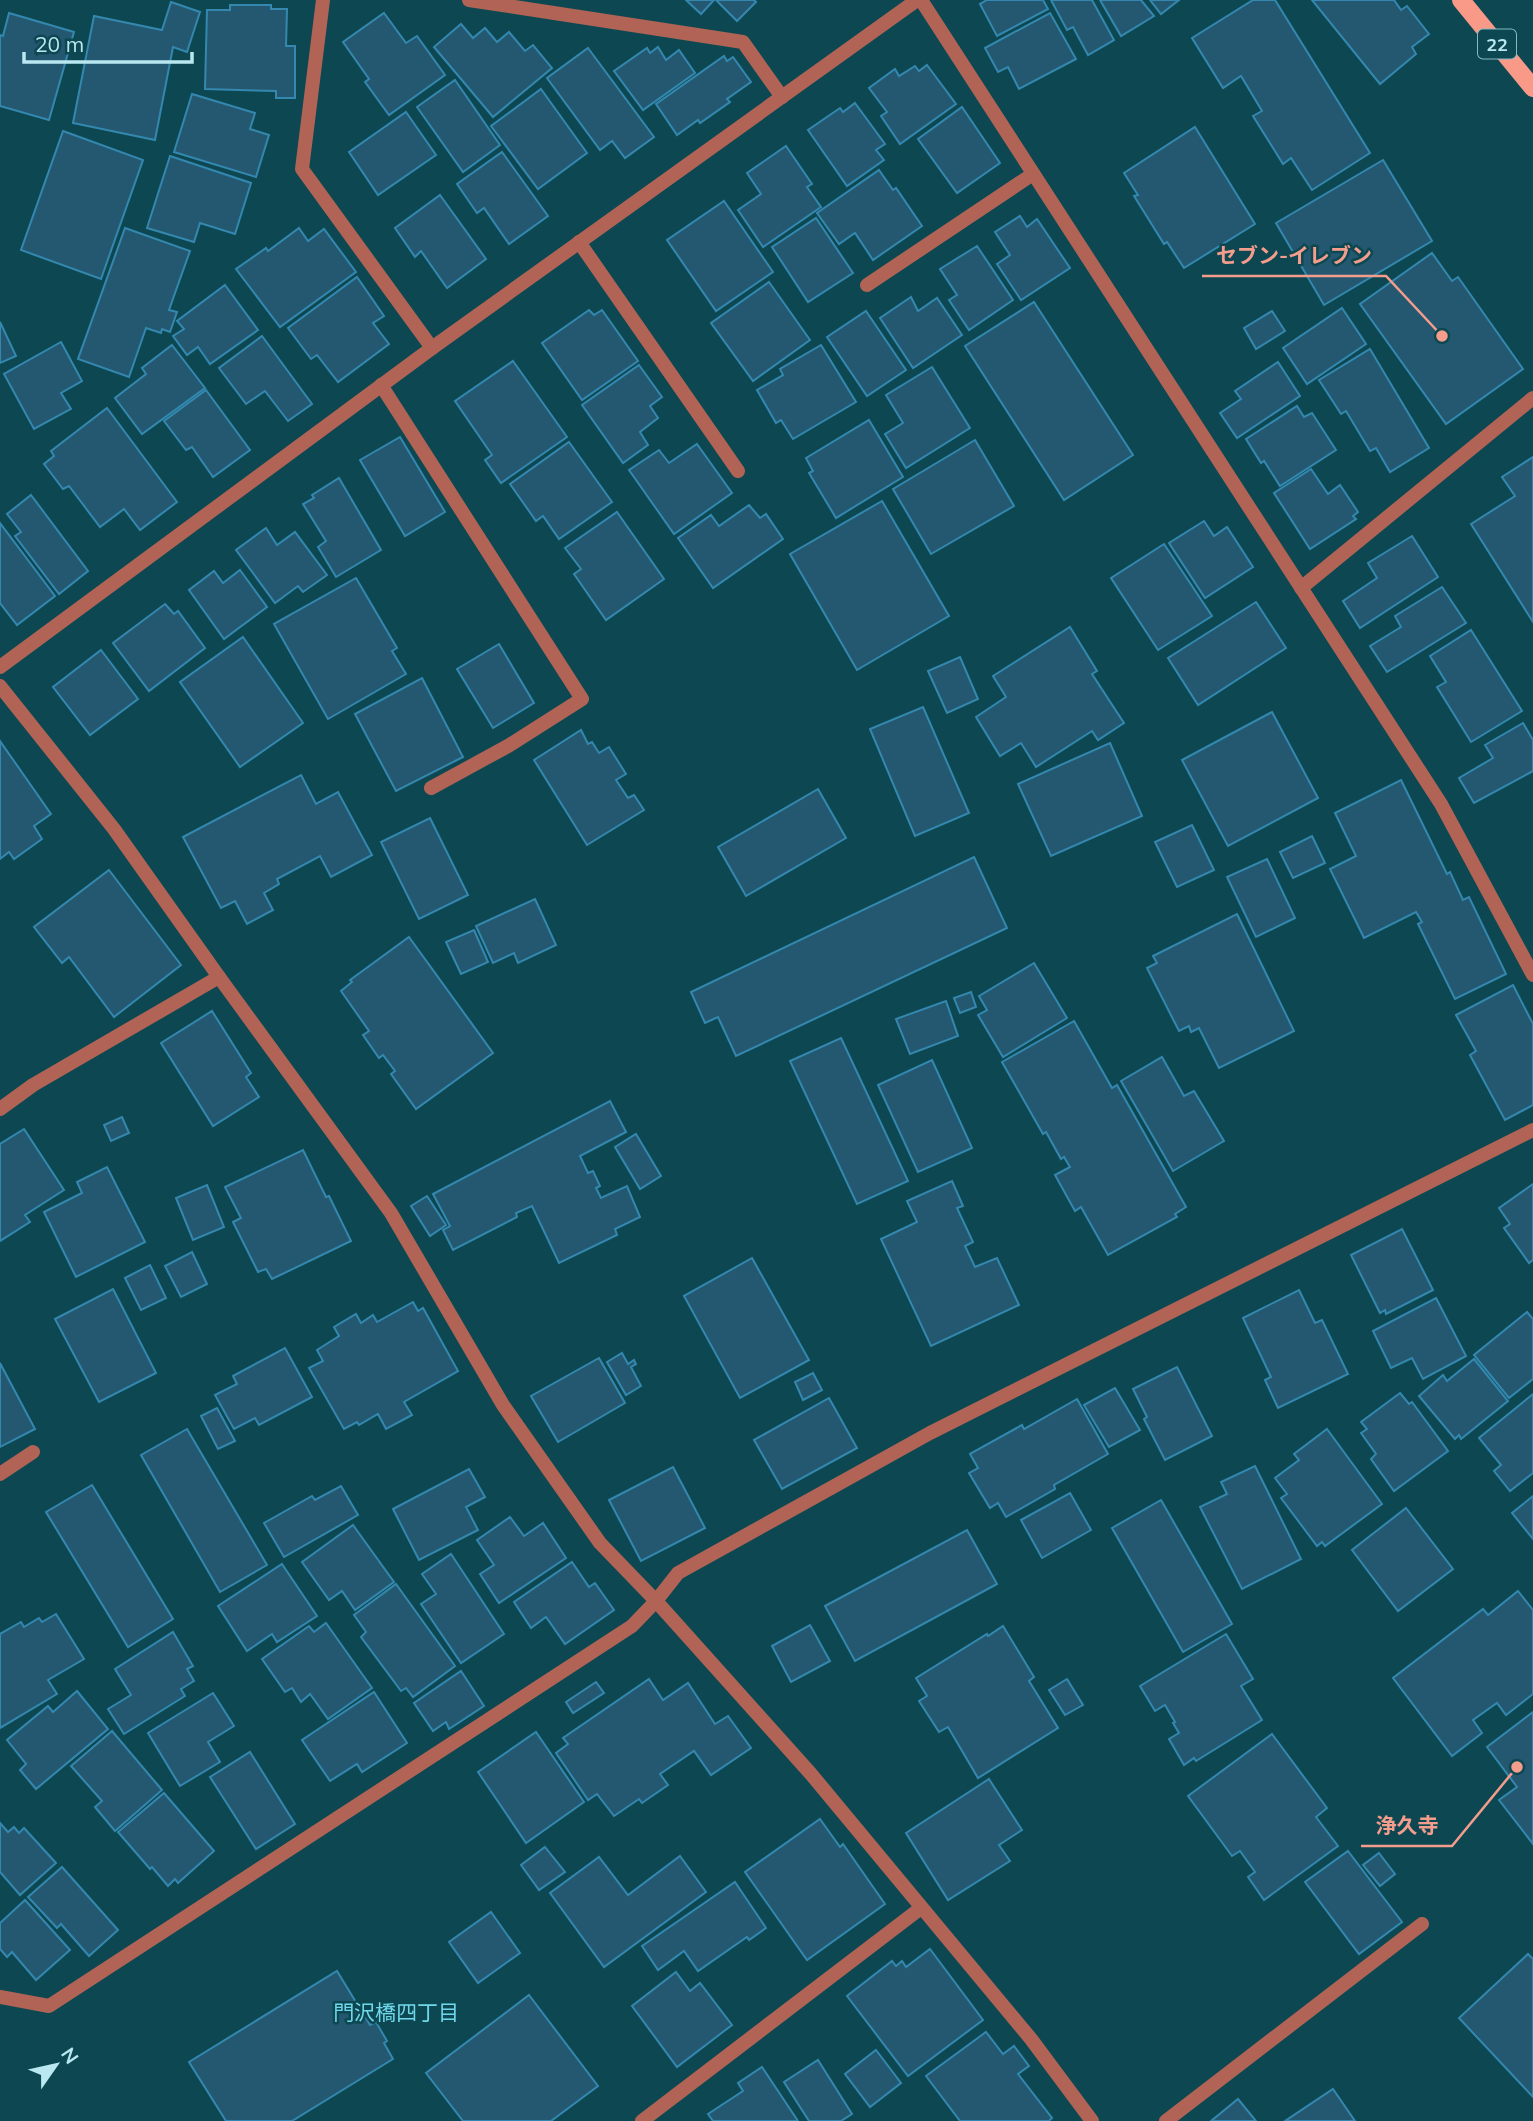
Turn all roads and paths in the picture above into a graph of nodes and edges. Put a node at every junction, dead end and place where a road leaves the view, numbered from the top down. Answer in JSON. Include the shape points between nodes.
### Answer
{"nodes":[{"id":1,"x":323,"y":0,"type":"edge"},
{"id":2,"x":469,"y":0,"type":"edge"},
{"id":3,"x":919,"y":0,"type":"edge"},
{"id":4,"x":1461,"y":0,"type":"edge"},
{"id":5,"x":1533,"y":88,"type":"edge"},
{"id":6,"x":782,"y":97,"type":"junction"},
{"id":7,"x":1033,"y":174,"type":"junction"},
{"id":8,"x":579,"y":242,"type":"junction"},
{"id":9,"x":867,"y":285,"type":"dead end"},
{"id":10,"x":432,"y":348,"type":"junction"},
{"id":11,"x":382,"y":385,"type":"junction"},
{"id":12,"x":1533,"y":398,"type":"edge"},
{"id":13,"x":738,"y":471,"type":"dead end"},
{"id":14,"x":1301,"y":588,"type":"junction"},
{"id":15,"x":0,"y":667,"type":"edge"},
{"id":16,"x":0,"y":686,"type":"edge"},
{"id":17,"x":431,"y":788,"type":"dead end"},
{"id":18,"x":1533,"y":975,"type":"edge"},
{"id":19,"x":219,"y":977,"type":"junction"},
{"id":20,"x":0,"y":1109,"type":"edge"},
{"id":21,"x":1533,"y":1130,"type":"edge"},
{"id":22,"x":33,"y":1452,"type":"dead end"},
{"id":23,"x":0,"y":1474,"type":"edge"},
{"id":24,"x":656,"y":1601,"type":"junction"},
{"id":25,"x":921,"y":1908,"type":"junction"},
{"id":26,"x":1422,"y":1924,"type":"dead end"},
{"id":27,"x":0,"y":1997,"type":"edge"},
{"id":28,"x":642,"y":2121,"type":"edge"},
{"id":29,"x":1092,"y":2121,"type":"edge"},
{"id":30,"x":1166,"y":2121,"type":"edge"}],
"edges":[{"from":1,"to":10,"type":"street","via":[[302,169]]},
{"from":2,"to":6,"type":"street","via":[[743,42]]},
{"from":3,"to":6,"type":"street"},
{"from":3,"to":7,"type":"street"},
{"from":4,"to":5,"type":"main road","number":"22"},
{"from":6,"to":8,"type":"street"},
{"from":7,"to":9,"type":"street"},
{"from":7,"to":14,"type":"street"},
{"from":8,"to":10,"type":"street"},
{"from":8,"to":13,"type":"street"},
{"from":10,"to":11,"type":"street"},
{"from":11,"to":15,"type":"street"},
{"from":11,"to":17,"type":"street","via":[[582,699]]},
{"from":12,"to":14,"type":"street"},
{"from":14,"to":18,"type":"street","via":[[1441,804]]},
{"from":16,"to":19,"type":"street","via":[[114,829]]},
{"from":19,"to":20,"type":"street","via":[[33,1085]]},
{"from":19,"to":24,"type":"street","via":[[391,1213],[503,1405],[600,1543]]},
{"from":21,"to":24,"type":"street","via":[[930,1433],[678,1573]]},
{"from":22,"to":23,"type":"street"},
{"from":24,"to":25,"type":"street","via":[[811,1774]]},
{"from":24,"to":27,"type":"street","via":[[632,1626],[49,2006]]},
{"from":25,"to":28,"type":"street"},
{"from":25,"to":29,"type":"street","via":[[1031,2039]]},
{"from":26,"to":30,"type":"street"}]}
